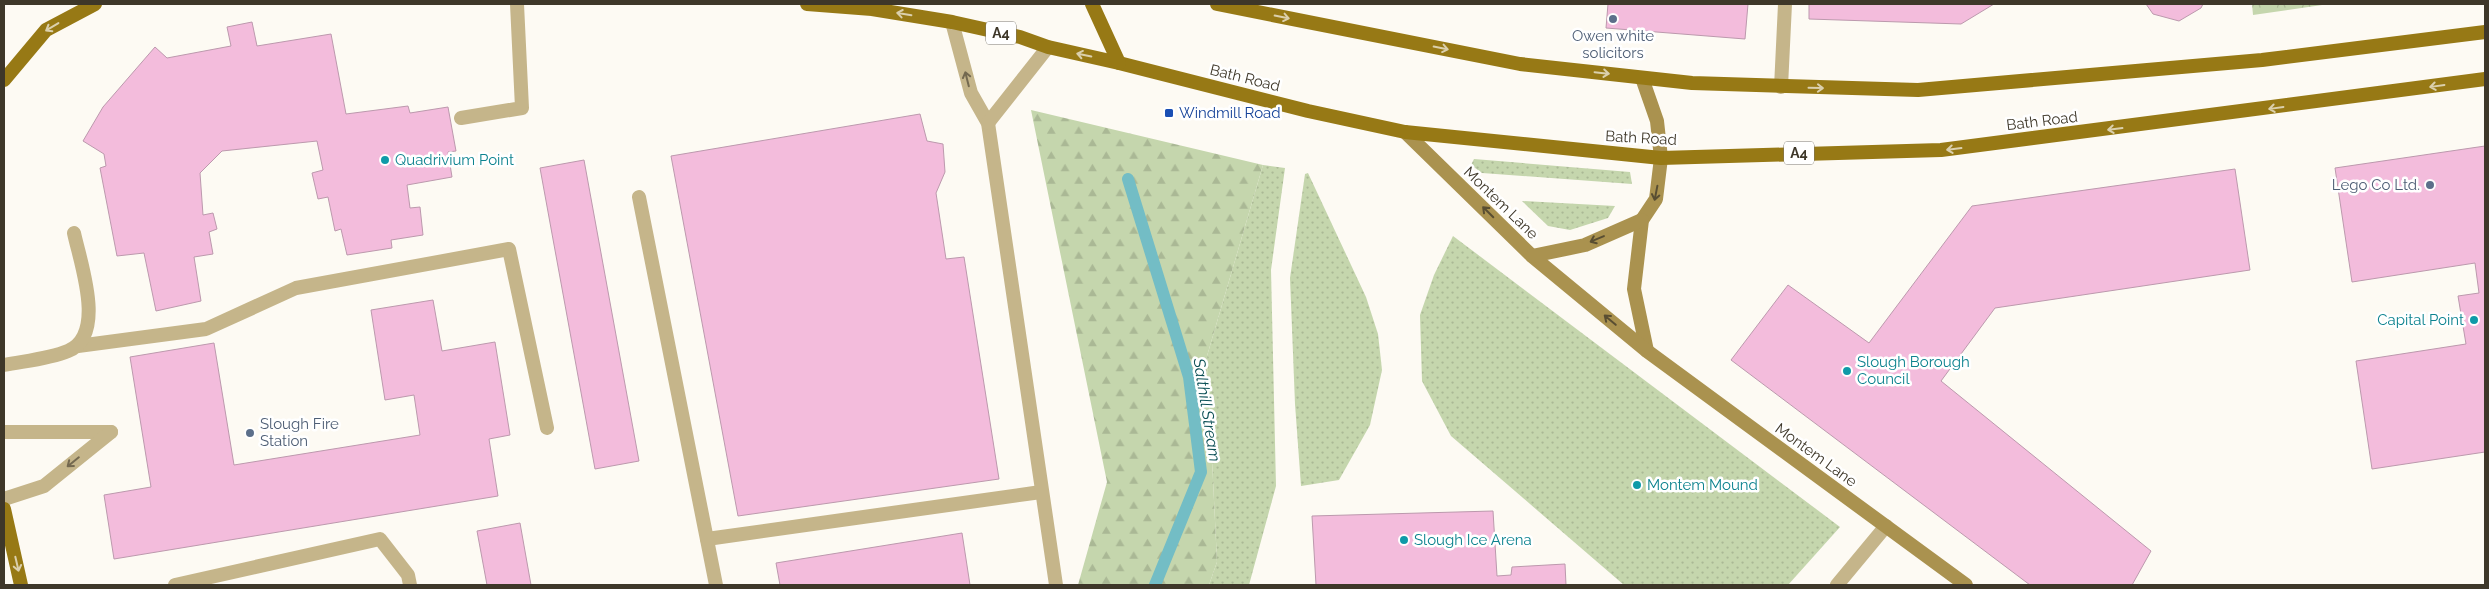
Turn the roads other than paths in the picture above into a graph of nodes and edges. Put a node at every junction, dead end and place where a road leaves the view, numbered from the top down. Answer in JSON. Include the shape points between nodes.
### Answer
{"nodes":[{"id":1,"x":95,"y":4,"type":"edge"},
{"id":2,"x":517,"y":4,"type":"edge"},
{"id":3,"x":806,"y":4,"type":"edge"},
{"id":4,"x":1092,"y":4,"type":"edge"},
{"id":5,"x":1217,"y":4,"type":"edge"},
{"id":6,"x":1785,"y":4,"type":"edge"},
{"id":7,"x":952,"y":22,"type":"junction"},
{"id":8,"x":2485,"y":32,"type":"edge"},
{"id":9,"x":1048,"y":47,"type":"junction"},
{"id":10,"x":1119,"y":62,"type":"junction"},
{"id":11,"x":1642,"y":78,"type":"junction"},
{"id":12,"x":2485,"y":79,"type":"edge"},
{"id":13,"x":4,"y":80,"type":"edge"},
{"id":14,"x":1781,"y":87,"type":"junction"},
{"id":15,"x":461,"y":118,"type":"dead end"},
{"id":16,"x":988,"y":123,"type":"junction"},
{"id":17,"x":1405,"y":132,"type":"junction"},
{"id":18,"x":1660,"y":158,"type":"junction"},
{"id":19,"x":639,"y":197,"type":"dead end"},
{"id":20,"x":1642,"y":220,"type":"junction"},
{"id":21,"x":74,"y":233,"type":"dead end"},
{"id":22,"x":1532,"y":256,"type":"junction"},
{"id":23,"x":78,"y":346,"type":"junction"},
{"id":24,"x":1647,"y":351,"type":"junction"},
{"id":25,"x":4,"y":366,"type":"edge"},
{"id":26,"x":547,"y":428,"type":"dead end"},
{"id":27,"x":4,"y":432,"type":"edge"},
{"id":28,"x":1041,"y":492,"type":"junction"},
{"id":29,"x":4,"y":498,"type":"edge"},
{"id":30,"x":4,"y":509,"type":"edge"},
{"id":31,"x":1886,"y":526,"type":"junction"},
{"id":32,"x":707,"y":539,"type":"junction"},
{"id":33,"x":22,"y":585,"type":"edge"},
{"id":34,"x":176,"y":585,"type":"edge"},
{"id":35,"x":410,"y":585,"type":"edge"},
{"id":36,"x":716,"y":585,"type":"edge"},
{"id":37,"x":1056,"y":585,"type":"edge"},
{"id":38,"x":1837,"y":585,"type":"edge"},
{"id":39,"x":1966,"y":585,"type":"edge"}],
"edges":[{"from":1,"to":13,"type":"main road","one_way":true,"via":[[46,30]]},
{"from":2,"to":15,"type":"street","via":[[522,108]]},
{"from":7,"to":3,"type":"main road","name":"Bath Road","number":"A4","one_way":true,"via":[[872,9]]},
{"from":4,"to":10,"type":"main road"},
{"from":5,"to":11,"type":"main road","one_way":true,"via":[[1520,64]]},
{"from":6,"to":14,"type":"street"},
{"from":7,"to":9,"type":"main road","name":"Bath Road","number":"A4","via":[[1020,37]]},
{"from":16,"to":7,"type":"street","one_way":true,"via":[[971,93]]},
{"from":14,"to":8,"type":"main road","one_way":true,"via":[[1918,90],[2262,60]]},
{"from":10,"to":9,"type":"main road","name":"Bath Road","number":"A4","one_way":true},
{"from":9,"to":16,"type":"street"},
{"from":10,"to":17,"type":"main road","name":"Bath Road","number":"A4","via":[[1308,111]]},
{"from":11,"to":14,"type":"main road"},
{"from":11,"to":18,"type":"main road","via":[[1657,121]]},
{"from":12,"to":18,"type":"main road","name":"Bath Road","number":"A4","one_way":true,"via":[[1941,150]]},
{"from":16,"to":28,"type":"street"},
{"from":17,"to":18,"type":"main road","name":"Bath Road","number":"A4"},
{"from":22,"to":17,"type":"main road","name":"Montem Lane","one_way":true},
{"from":18,"to":20,"type":"main road","one_way":true,"via":[[1656,199]]},
{"from":19,"to":32,"type":"street"},
{"from":20,"to":22,"type":"main road","one_way":true,"via":[[1585,244]]},
{"from":20,"to":24,"type":"main road","via":[[1634,289]]},
{"from":21,"to":23,"type":"street","via":[[90,308],[89,322]]},
{"from":24,"to":22,"type":"main road","name":"Montem Lane","one_way":true},
{"from":23,"to":25,"type":"street","via":[[68,352]]},
{"from":23,"to":26,"type":"street","via":[[206,329],[296,288],[509,250]]},
{"from":24,"to":31,"type":"main road","name":"Montem Lane"},
{"from":27,"to":29,"type":"street","one_way":true,"via":[[111,432],[44,486]]},
{"from":28,"to":32,"type":"street"},
{"from":28,"to":37,"type":"street"},
{"from":30,"to":33,"type":"main road","one_way":true},
{"from":31,"to":38,"type":"street"},
{"from":31,"to":39,"type":"main road","name":"Montem Lane"},
{"from":32,"to":36,"type":"street"},
{"from":34,"to":35,"type":"street","via":[[380,539],[408,574]]}]}
